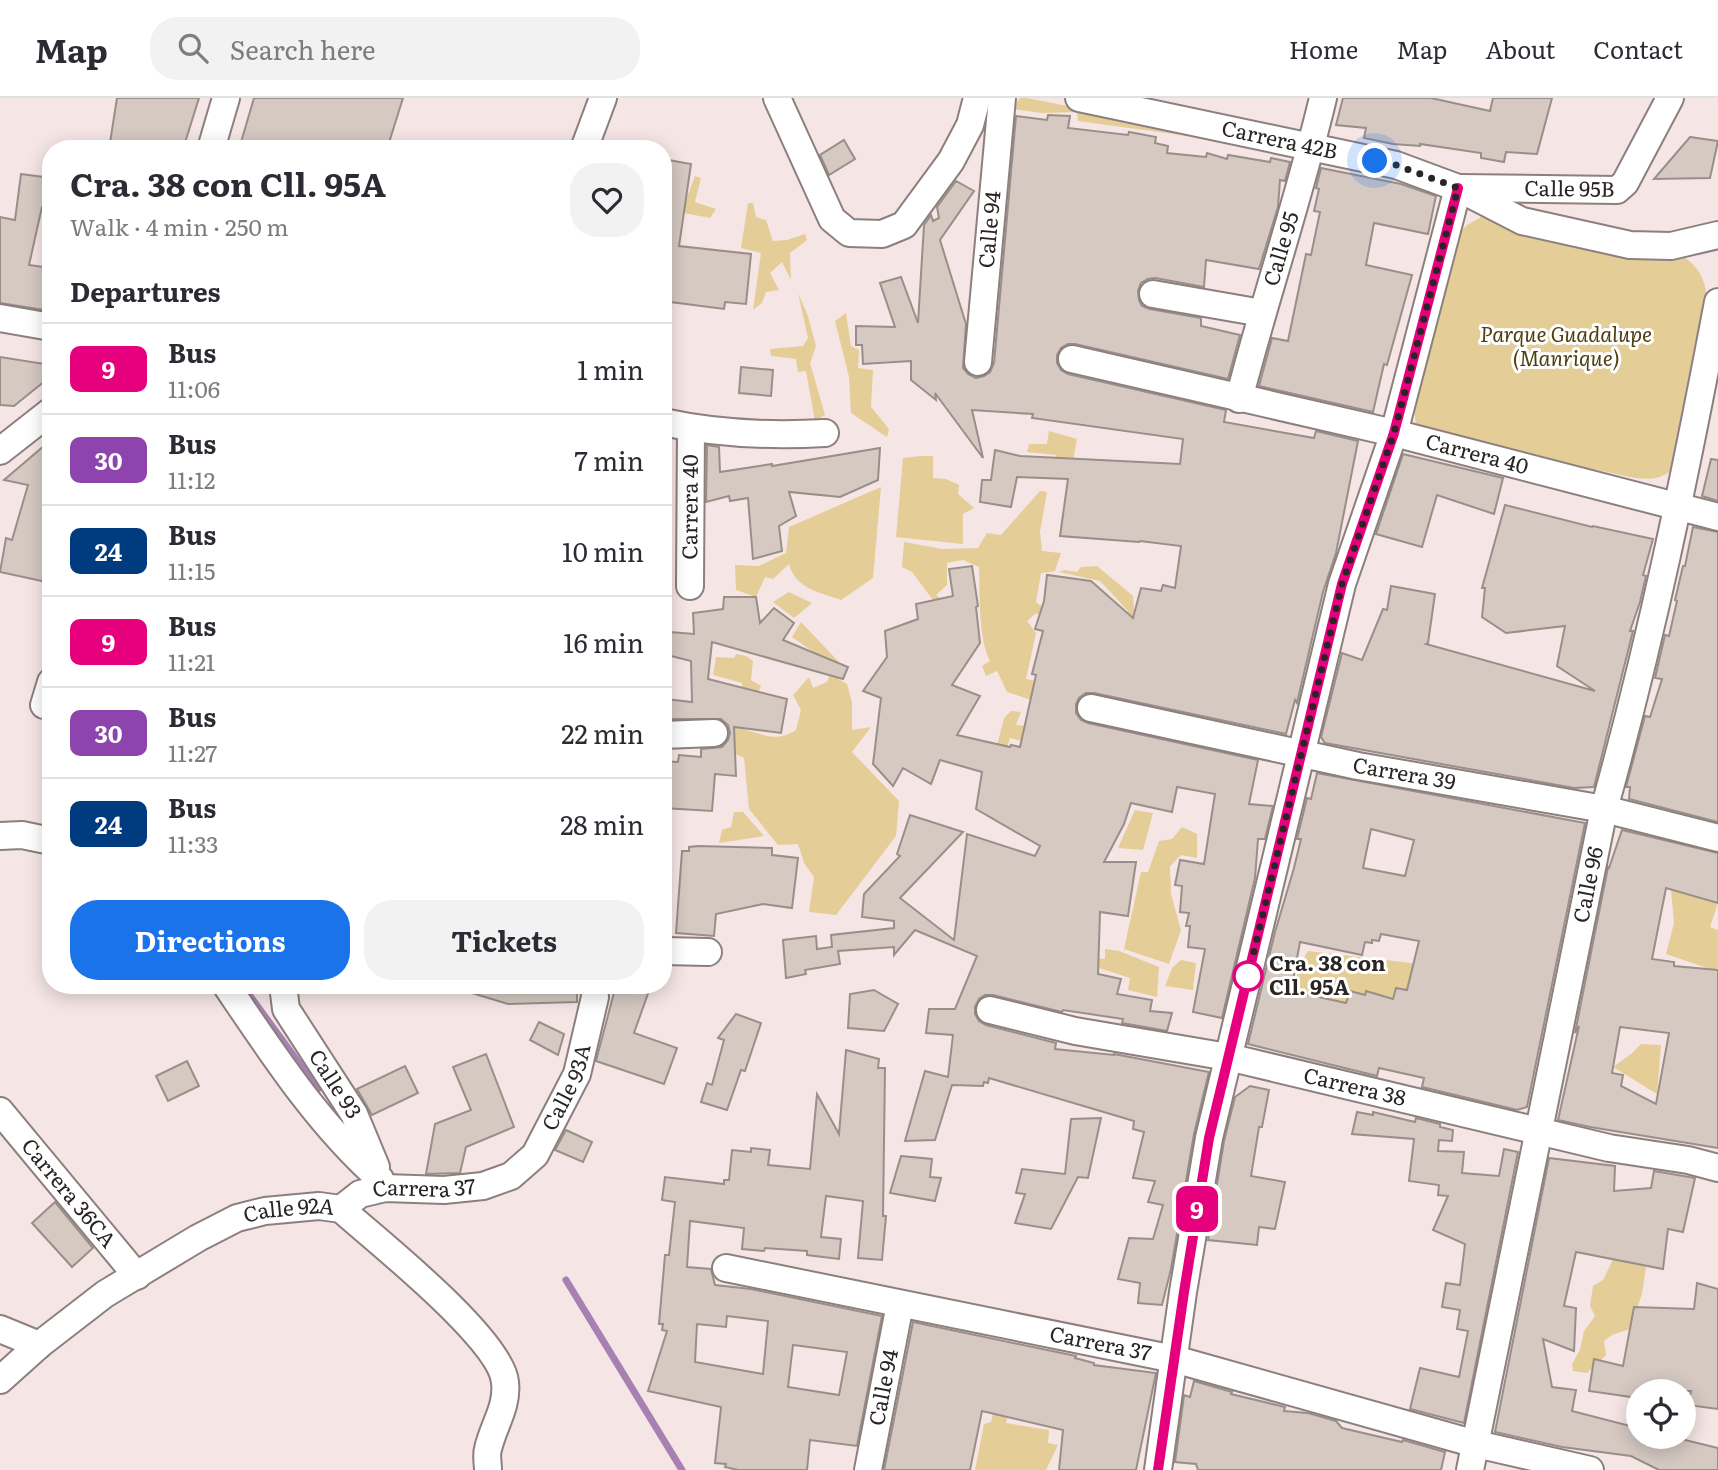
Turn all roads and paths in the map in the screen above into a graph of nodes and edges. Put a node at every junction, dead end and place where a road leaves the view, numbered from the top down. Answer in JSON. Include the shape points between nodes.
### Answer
{"nodes":[{"id":1,"x":226,"y":98,"type":"edge"},
{"id":2,"x":603,"y":98,"type":"edge"},
{"id":3,"x":777,"y":98,"type":"edge"},
{"id":4,"x":977,"y":98,"type":"edge"},
{"id":5,"x":1002,"y":98,"type":"edge"},
{"id":6,"x":1079,"y":98,"type":"edge"},
{"id":7,"x":1323,"y":98,"type":"edge"},
{"id":8,"x":1670,"y":98,"type":"edge"},
{"id":9,"x":214,"y":140,"type":"edge"},
{"id":10,"x":587,"y":140,"type":"edge"},
{"id":11,"x":1311,"y":148,"type":"junction"},
{"id":12,"x":1458,"y":188,"type":"junction"},
{"id":13,"x":1718,"y":235,"type":"edge"},
{"id":14,"x":1153,"y":294,"type":"dead end"},
{"id":15,"x":1718,"y":302,"type":"edge"},
{"id":16,"x":1262,"y":313,"type":"junction"},
{"id":17,"x":0,"y":318,"type":"edge"},
{"id":18,"x":42,"y":325,"type":"edge"},
{"id":19,"x":1072,"y":359,"type":"dead end"},
{"id":20,"x":978,"y":362,"type":"dead end"},
{"id":21,"x":1239,"y":399,"type":"junction"},
{"id":22,"x":42,"y":418,"type":"edge"},
{"id":23,"x":672,"y":424,"type":"edge"},
{"id":24,"x":691,"y":428,"type":"junction"},
{"id":25,"x":825,"y":433,"type":"dead end"},
{"id":26,"x":1394,"y":433,"type":"junction"},
{"id":27,"x":0,"y":451,"type":"edge"},
{"id":28,"x":1679,"y":507,"type":"junction"},
{"id":29,"x":1718,"y":517,"type":"edge"},
{"id":30,"x":690,"y":586,"type":"dead end"},
{"id":31,"x":1091,"y":708,"type":"dead end"},
{"id":32,"x":714,"y":733,"type":"dead end"},
{"id":33,"x":672,"y":735,"type":"edge"},
{"id":34,"x":1300,"y":753,"type":"junction"},
{"id":35,"x":1604,"y":809,"type":"junction"},
{"id":36,"x":0,"y":836,"type":"edge"},
{"id":37,"x":1718,"y":838,"type":"edge"},
{"id":38,"x":42,"y":839,"type":"edge"},
{"id":39,"x":672,"y":951,"type":"edge"},
{"id":40,"x":708,"y":952,"type":"dead end"},
{"id":41,"x":232,"y":994,"type":"edge"},
{"id":42,"x":285,"y":994,"type":"edge"},
{"id":43,"x":595,"y":994,"type":"edge"},
{"id":44,"x":990,"y":1010,"type":"dead end"},
{"id":45,"x":1228,"y":1057,"type":"junction"},
{"id":46,"x":0,"y":1111,"type":"edge"},
{"id":47,"x":1538,"y":1131,"type":"junction"},
{"id":48,"x":1718,"y":1168,"type":"edge"},
{"id":49,"x":511,"y":1176,"type":"joint"},
{"id":50,"x":383,"y":1183,"type":"junction"},
{"id":51,"x":341,"y":1209,"type":"junction"},
{"id":52,"x":726,"y":1268,"type":"dead end"},
{"id":53,"x":137,"y":1276,"type":"junction"},
{"id":54,"x":900,"y":1304,"type":"junction"},
{"id":55,"x":0,"y":1329,"type":"edge"},
{"id":56,"x":40,"y":1345,"type":"junction"},
{"id":57,"x":1174,"y":1359,"type":"junction"},
{"id":58,"x":0,"y":1380,"type":"edge"},
{"id":59,"x":1476,"y":1444,"type":"junction"},
{"id":60,"x":488,"y":1470,"type":"edge"},
{"id":61,"x":868,"y":1470,"type":"edge"},
{"id":62,"x":1158,"y":1470,"type":"edge"},
{"id":63,"x":1470,"y":1470,"type":"edge"},
{"id":64,"x":1590,"y":1470,"type":"edge"}],
"edges":[{"from":1,"to":9,"type":"street"},
{"from":2,"to":10,"type":"street"},
{"from":3,"to":4,"type":"street","via":[[832,219],[849,233],[882,234],[904,225],[951,161],[970,125]]},
{"from":5,"to":20,"type":"street","name":"Calle 94"},
{"from":6,"to":11,"type":"street","name":"Carrera 42B"},
{"from":7,"to":11,"type":"street","name":"Calle 95"},
{"from":8,"to":12,"type":"street","name":"Calle 95B","via":[[1617,190]]},
{"from":11,"to":12,"type":"street","name":"Carrera 42B","via":[[1396,165]]},
{"from":11,"to":16,"type":"street","name":"Calle 95"},
{"from":12,"to":13,"type":"street","name":"Carrera 42B","via":[[1521,221],[1630,244],[1671,246]]},
{"from":12,"to":26,"type":"street"},
{"from":14,"to":16,"type":"street"},
{"from":15,"to":28,"type":"street","name":"Calle 96"},
{"from":16,"to":21,"type":"street","name":"Calle 95"},
{"from":17,"to":18,"type":"street"},
{"from":19,"to":21,"type":"street","name":"Carrera 40"},
{"from":21,"to":26,"type":"street","name":"Carrera 40"},
{"from":22,"to":27,"type":"street"},
{"from":23,"to":24,"type":"street","name":"Carrera 40"},
{"from":24,"to":25,"type":"street","name":"Carrera 40","via":[[778,436]]},
{"from":24,"to":30,"type":"street","name":"Carrera 40"},
{"from":26,"to":28,"type":"street","name":"Carrera 40"},
{"from":26,"to":34,"type":"street","via":[[1342,584]]},
{"from":28,"to":29,"type":"street","name":"Carrera 40"},
{"from":28,"to":35,"type":"street","name":"Calle 96","via":[[1632,712]]},
{"from":31,"to":34,"type":"street","name":"Carrera 39"},
{"from":32,"to":33,"type":"street"},
{"from":34,"to":35,"type":"street","name":"Carrera 39"},
{"from":34,"to":45,"type":"street"},
{"from":35,"to":37,"type":"street","name":"Carrera 39"},
{"from":35,"to":47,"type":"street","name":"Calle 96"},
{"from":36,"to":38,"type":"street"},
{"from":39,"to":40,"type":"street"},
{"from":41,"to":50,"type":"street","via":[[287,1074]]},
{"from":42,"to":50,"type":"street","name":"Calle 93","via":[[286,1009],[354,1114]]},
{"from":43,"to":49,"type":"street","name":"Calle 93A","via":[[577,1074],[535,1154]]},
{"from":44,"to":45,"type":"street","name":"Carrera 38","via":[[1076,1031]]},
{"from":45,"to":47,"type":"street","name":"Carrera 38"},
{"from":45,"to":57,"type":"street","via":[[1209,1138]]},
{"from":46,"to":53,"type":"street","name":"Carrera 36CA"},
{"from":47,"to":48,"type":"street","name":"Carrera 38"},
{"from":47,"to":59,"type":"street","name":"Calle 96"},
{"from":49,"to":50,"type":"street","name":"Carrera 37","via":[[483,1186],[444,1190]]},
{"from":50,"to":51,"type":"street","name":"Carrera 37"},
{"from":51,"to":53,"type":"street","name":"Calle 92A","via":[[319,1206],[237,1218]]},
{"from":51,"to":60,"type":"street","name":"Calle 92A","via":[[456,1311],[496,1357],[505,1380],[504,1406],[487,1450]]},
{"from":52,"to":54,"type":"street","name":"Carrera 37"},
{"from":53,"to":56,"type":"street","name":"Calle 92A","via":[[105,1294]]},
{"from":54,"to":57,"type":"street","name":"Carrera 37"},
{"from":54,"to":61,"type":"street","name":"Calle 94"},
{"from":55,"to":56,"type":"street"},
{"from":56,"to":58,"type":"street","name":"Calle 92A"},
{"from":57,"to":59,"type":"street","name":"Carrera 37"},
{"from":57,"to":62,"type":"street"},
{"from":59,"to":63,"type":"street","name":"Calle 96"},
{"from":59,"to":64,"type":"street","name":"Carrera 37"}]}
